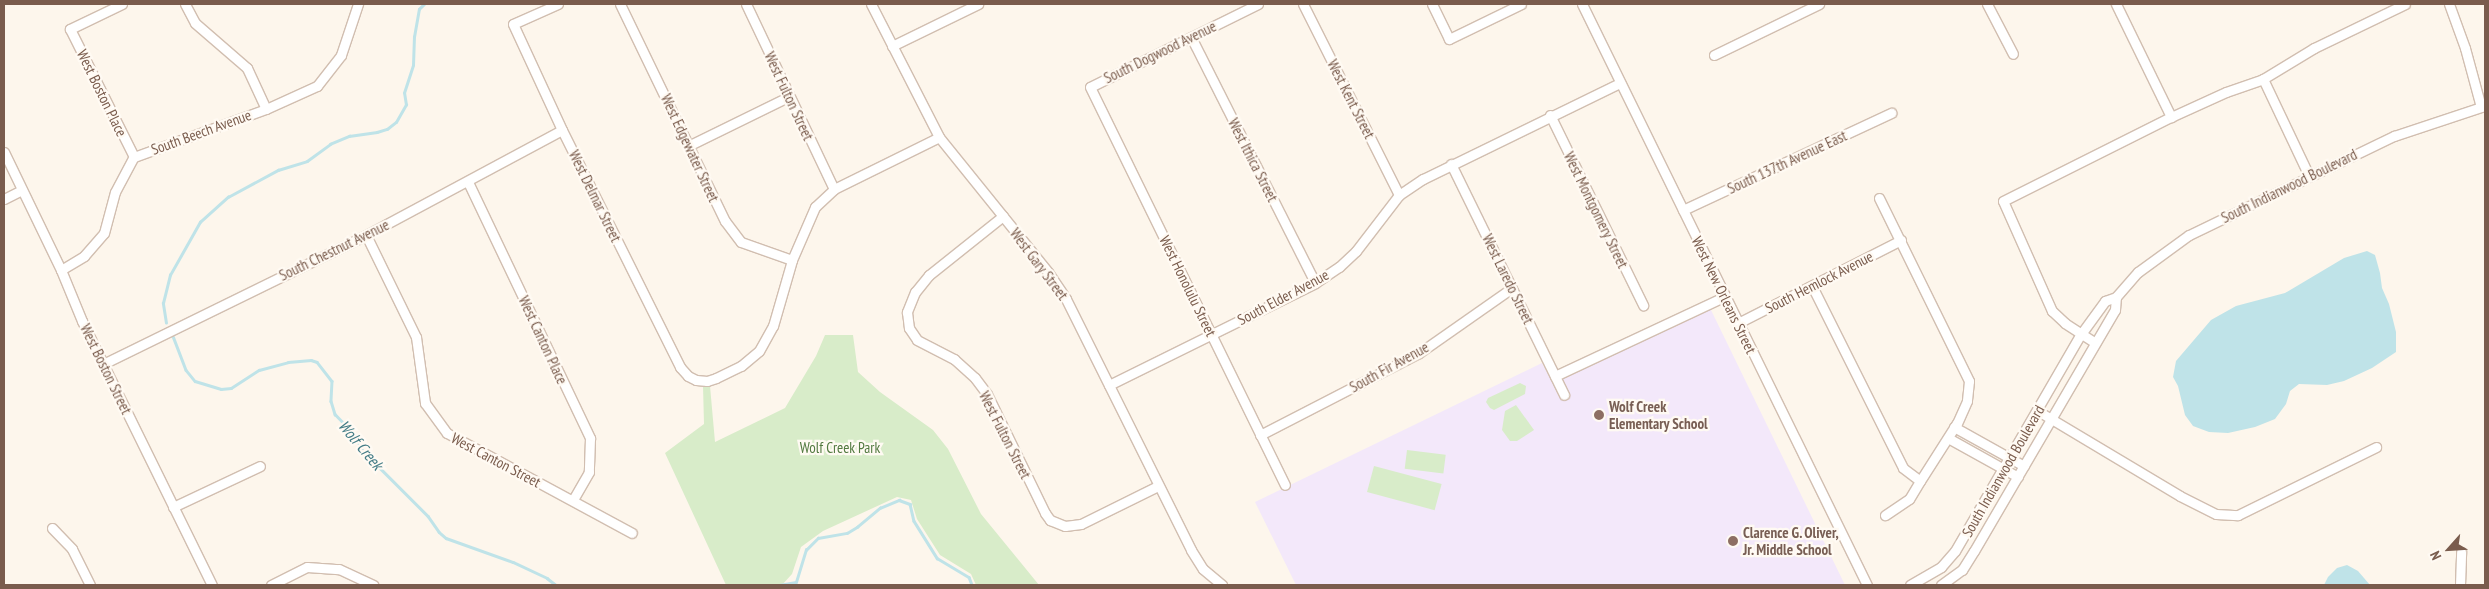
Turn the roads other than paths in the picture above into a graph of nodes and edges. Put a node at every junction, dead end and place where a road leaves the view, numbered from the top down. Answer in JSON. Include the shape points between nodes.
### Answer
{"nodes":[{"id":1,"x":122,"y":4,"type":"edge"},
{"id":2,"x":185,"y":4,"type":"edge"},
{"id":3,"x":558,"y":4,"type":"edge"},
{"id":4,"x":620,"y":4,"type":"edge"},
{"id":5,"x":746,"y":4,"type":"edge"},
{"id":6,"x":871,"y":4,"type":"edge"},
{"id":7,"x":978,"y":4,"type":"edge"},
{"id":8,"x":1258,"y":4,"type":"edge"},
{"id":9,"x":1302,"y":4,"type":"edge"},
{"id":10,"x":1432,"y":4,"type":"edge"},
{"id":11,"x":1521,"y":4,"type":"edge"},
{"id":12,"x":1582,"y":4,"type":"edge"},
{"id":13,"x":1819,"y":4,"type":"edge"},
{"id":14,"x":1987,"y":4,"type":"edge"},
{"id":15,"x":2116,"y":4,"type":"edge"},
{"id":16,"x":2406,"y":4,"type":"edge"},
{"id":17,"x":2449,"y":4,"type":"edge"},
{"id":18,"x":357,"y":7,"type":"edge"},
{"id":19,"x":1191,"y":37,"type":"junction"},
{"id":20,"x":892,"y":46,"type":"junction"},
{"id":21,"x":2013,"y":54,"type":"dead end"},
{"id":22,"x":1714,"y":55,"type":"dead end"},
{"id":23,"x":2263,"y":79,"type":"junction"},
{"id":24,"x":1620,"y":83,"type":"junction"},
{"id":25,"x":1090,"y":87,"type":"joint"},
{"id":26,"x":788,"y":97,"type":"junction"},
{"id":27,"x":266,"y":109,"type":"junction"},
{"id":28,"x":1891,"y":113,"type":"dead end"},
{"id":29,"x":1550,"y":115,"type":"junction"},
{"id":30,"x":2171,"y":117,"type":"junction"},
{"id":31,"x":562,"y":130,"type":"junction"},
{"id":32,"x":939,"y":137,"type":"junction"},
{"id":33,"x":690,"y":145,"type":"junction"},
{"id":34,"x":4,"y":152,"type":"edge"},
{"id":35,"x":134,"y":157,"type":"junction"},
{"id":36,"x":1451,"y":164,"type":"junction"},
{"id":37,"x":2309,"y":176,"type":"junction"},
{"id":38,"x":468,"y":182,"type":"junction"},
{"id":39,"x":834,"y":188,"type":"junction"},
{"id":40,"x":22,"y":190,"type":"junction"},
{"id":41,"x":1399,"y":195,"type":"junction"},
{"id":42,"x":1880,"y":198,"type":"dead end"},
{"id":43,"x":4,"y":199,"type":"edge"},
{"id":44,"x":1683,"y":210,"type":"junction"},
{"id":45,"x":1003,"y":216,"type":"junction"},
{"id":46,"x":366,"y":235,"type":"junction"},
{"id":47,"x":1901,"y":240,"type":"junction"},
{"id":48,"x":792,"y":260,"type":"junction"},
{"id":49,"x":61,"y":270,"type":"junction"},
{"id":50,"x":1315,"y":283,"type":"junction"},
{"id":51,"x":1812,"y":286,"type":"junction"},
{"id":52,"x":1512,"y":288,"type":"junction"},
{"id":53,"x":1724,"y":297,"type":"junction"},
{"id":54,"x":2116,"y":297,"type":"junction"},
{"id":55,"x":1643,"y":306,"type":"dead end"},
{"id":56,"x":1738,"y":323,"type":"junction"},
{"id":57,"x":1212,"y":334,"type":"junction"},
{"id":58,"x":2081,"y":334,"type":"junction"},
{"id":59,"x":2094,"y":342,"type":"junction"},
{"id":60,"x":103,"y":364,"type":"junction"},
{"id":61,"x":1555,"y":376,"type":"junction"},
{"id":62,"x":1109,"y":385,"type":"junction"},
{"id":63,"x":1564,"y":395,"type":"dead end"},
{"id":64,"x":2038,"y":412,"type":"junction"},
{"id":65,"x":2052,"y":419,"type":"junction"},
{"id":66,"x":1954,"y":427,"type":"junction"},
{"id":67,"x":1260,"y":435,"type":"junction"},
{"id":68,"x":1948,"y":438,"type":"junction"},
{"id":69,"x":1981,"y":442,"type":"junction"},
{"id":70,"x":2376,"y":447,"type":"dead end"},
{"id":71,"x":1975,"y":452,"type":"junction"},
{"id":72,"x":2010,"y":458,"type":"junction"},
{"id":73,"x":260,"y":466,"type":"dead end"},
{"id":74,"x":2024,"y":466,"type":"junction"},
{"id":75,"x":2004,"y":469,"type":"junction"},
{"id":76,"x":2018,"y":477,"type":"junction"},
{"id":77,"x":1920,"y":481,"type":"junction"},
{"id":78,"x":1285,"y":485,"type":"dead end"},
{"id":79,"x":1158,"y":486,"type":"junction"},
{"id":80,"x":573,"y":500,"type":"junction"},
{"id":81,"x":173,"y":507,"type":"junction"},
{"id":82,"x":1885,"y":515,"type":"dead end"},
{"id":83,"x":52,"y":528,"type":"dead end"},
{"id":84,"x":632,"y":533,"type":"dead end"},
{"id":85,"x":2461,"y":552,"type":"dead end"},
{"id":86,"x":1941,"y":567,"type":"junction"},
{"id":87,"x":1944,"y":583,"type":"edge"},
{"id":88,"x":1218,"y":584,"type":"edge"},
{"id":89,"x":90,"y":585,"type":"edge"},
{"id":90,"x":212,"y":585,"type":"edge"},
{"id":91,"x":271,"y":585,"type":"edge"},
{"id":92,"x":374,"y":585,"type":"edge"},
{"id":93,"x":1867,"y":585,"type":"edge"},
{"id":94,"x":1910,"y":585,"type":"edge"},
{"id":95,"x":2460,"y":585,"type":"edge"}],
"edges":[{"from":1,"to":35,"type":"street","name":"West Boston Place","via":[[70,28]]},
{"from":2,"to":27,"type":"street","via":[[195,23],[247,68]]},
{"from":3,"to":31,"type":"street","name":"West Delmar Street","via":[[513,24]]},
{"from":4,"to":33,"type":"street","name":"West Edgewater Street"},
{"from":5,"to":26,"type":"street","name":"West Fulton Street"},
{"from":6,"to":20,"type":"street","name":"West Gary Street"},
{"from":7,"to":20,"type":"street"},
{"from":8,"to":19,"type":"street","name":"South Dogwood Avenue"},
{"from":9,"to":41,"type":"street","name":"West Kent Street"},
{"from":10,"to":11,"type":"street","via":[[1449,39]]},
{"from":12,"to":24,"type":"street","name":"West New Orleans Street"},
{"from":13,"to":22,"type":"street"},
{"from":14,"to":21,"type":"street"},
{"from":15,"to":30,"type":"street"},
{"from":16,"to":23,"type":"street","via":[[2314,48]]},
{"from":17,"to":37,"type":"street","name":"South Indianwood Boulevard","via":[[2481,108],[2394,136]]},
{"from":18,"to":27,"type":"street","name":"South Beech Avenue","via":[[341,55],[317,86]]},
{"from":19,"to":25,"type":"street","name":"South Dogwood Avenue"},
{"from":19,"to":50,"type":"street","name":"West Ithica Street"},
{"from":20,"to":32,"type":"street","name":"West Gary Street"},
{"from":23,"to":30,"type":"street"},
{"from":23,"to":37,"type":"street"},
{"from":24,"to":29,"type":"street","name":"South Elder Avenue"},
{"from":24,"to":44,"type":"street","name":"West New Orleans Street"},
{"from":25,"to":57,"type":"street","name":"West Honolulu Street"},
{"from":26,"to":33,"type":"street"},
{"from":26,"to":39,"type":"street","name":"West Fulton Street"},
{"from":27,"to":35,"type":"street","name":"South Beech Avenue"},
{"from":28,"to":44,"type":"street","name":"South 137th Avenue East"},
{"from":29,"to":36,"type":"street","name":"South Elder Avenue"},
{"from":29,"to":55,"type":"street","name":"West Montgomery Street"},
{"from":30,"to":58,"type":"street","via":[[2002,201],[2052,311]]},
{"from":31,"to":38,"type":"street","name":"South Chestnut Avenue"},
{"from":31,"to":48,"type":"street","name":"West Delmar Street","via":[[680,367],[688,376],[707,381],[741,366],[759,351],[773,326]]},
{"from":32,"to":39,"type":"street"},
{"from":32,"to":45,"type":"street","name":"West Gary Street"},
{"from":33,"to":48,"type":"street","name":"West Edgewater Street","via":[[724,221],[741,242]]},
{"from":34,"to":40,"type":"street","name":"West Boston Street"},
{"from":35,"to":49,"type":"street","name":"South Beech Avenue","via":[[115,192],[104,234],[84,256]]},
{"from":36,"to":41,"type":"street","name":"South Elder Avenue"},
{"from":36,"to":52,"type":"street","name":"West Laredo Street"},
{"from":37,"to":54,"type":"street","name":"South Indianwood Boulevard","via":[[2189,235],[2138,272]]},
{"from":38,"to":46,"type":"street","name":"South Chestnut Avenue"},
{"from":38,"to":80,"type":"street","name":"West Canton Place","via":[[590,438],[589,472]]},
{"from":39,"to":48,"type":"street","via":[[815,207]]},
{"from":40,"to":43,"type":"street"},
{"from":40,"to":49,"type":"street","name":"West Boston Street"},
{"from":41,"to":50,"type":"street","name":"South Elder Avenue","via":[[1356,251]]},
{"from":42,"to":47,"type":"street"},
{"from":44,"to":53,"type":"street","name":"West New Orleans Street"},
{"from":45,"to":62,"type":"street","name":"West Gary Street","via":[[1062,291]]},
{"from":45,"to":79,"type":"street","name":"West Fulton Street","via":[[929,275],[915,292],[907,312],[908,328],[917,340],[954,359],[975,378],[987,394],[1045,513],[1058,524],[1081,524]]},
{"from":46,"to":60,"type":"street","name":"South Chestnut Avenue"},
{"from":46,"to":80,"type":"street","name":"West Canton Street","via":[[416,337],[425,403],[447,433]]},
{"from":47,"to":51,"type":"street","name":"South Hemlock Avenue"},
{"from":47,"to":66,"type":"street","via":[[1969,381],[1967,401]]},
{"from":49,"to":60,"type":"street","name":"West Boston Street"},
{"from":50,"to":57,"type":"street","name":"South Elder Avenue"},
{"from":51,"to":56,"type":"street","name":"South Hemlock Avenue"},
{"from":51,"to":77,"type":"street","via":[[1894,452],[1903,468]]},
{"from":52,"to":61,"type":"street","name":"West Laredo Street"},
{"from":52,"to":67,"type":"street","name":"South Fir Avenue","via":[[1419,353]]},
{"from":53,"to":56,"type":"street","name":"West New Orleans Street"},
{"from":53,"to":61,"type":"street"},
{"from":54,"to":58,"type":"street","name":"South Indianwood Boulevard","via":[[2104,301]]},
{"from":54,"to":59,"type":"street","name":"South Indianwood Boulevard","via":[[2115,310]]},
{"from":56,"to":93,"type":"street","name":"West New Orleans Street"},
{"from":57,"to":62,"type":"street","name":"South Elder Avenue"},
{"from":57,"to":67,"type":"street","name":"West Honolulu Street"},
{"from":58,"to":59,"type":"street"},
{"from":58,"to":64,"type":"street","name":"South Indianwood Boulevard"},
{"from":59,"to":65,"type":"street","name":"South Indianwood Boulevard"},
{"from":60,"to":81,"type":"street","name":"West Boston Street"},
{"from":61,"to":63,"type":"street","name":"West Laredo Street"},
{"from":62,"to":79,"type":"street","name":"West Gary Street"},
{"from":64,"to":65,"type":"street"},
{"from":64,"to":72,"type":"street","name":"South Indianwood Boulevard"},
{"from":65,"to":70,"type":"street","via":[[2216,514],[2238,515]]},
{"from":65,"to":74,"type":"street","name":"South Indianwood Boulevard"},
{"from":66,"to":68,"type":"street"},
{"from":66,"to":69,"type":"street"},
{"from":67,"to":78,"type":"street","name":"West Honolulu Street"},
{"from":68,"to":71,"type":"street"},
{"from":68,"to":77,"type":"street"},
{"from":69,"to":71,"type":"street"},
{"from":69,"to":72,"type":"street"},
{"from":71,"to":75,"type":"street"},
{"from":72,"to":74,"type":"street"},
{"from":72,"to":75,"type":"street","name":"South Indianwood Boulevard"},
{"from":73,"to":81,"type":"street"},
{"from":74,"to":76,"type":"street","name":"South Indianwood Boulevard"},
{"from":75,"to":76,"type":"street"},
{"from":75,"to":86,"type":"street","name":"South Indianwood Boulevard","via":[[1966,534]]},
{"from":76,"to":87,"type":"street","name":"South Indianwood Boulevard","via":[[1962,570]]},
{"from":77,"to":82,"type":"street","via":[[1909,499]]},
{"from":79,"to":88,"type":"street","name":"West Gary Street","via":[[1197,560]]},
{"from":80,"to":84,"type":"street","name":"West Canton Street"},
{"from":81,"to":90,"type":"street","name":"West Boston Street"},
{"from":83,"to":89,"type":"street","via":[[72,550]]},
{"from":85,"to":95,"type":"street"},
{"from":86,"to":87,"type":"street"},
{"from":86,"to":94,"type":"street","name":"South Indianwood Boulevard"},
{"from":91,"to":92,"type":"street","via":[[307,567],[339,569]]}]}
